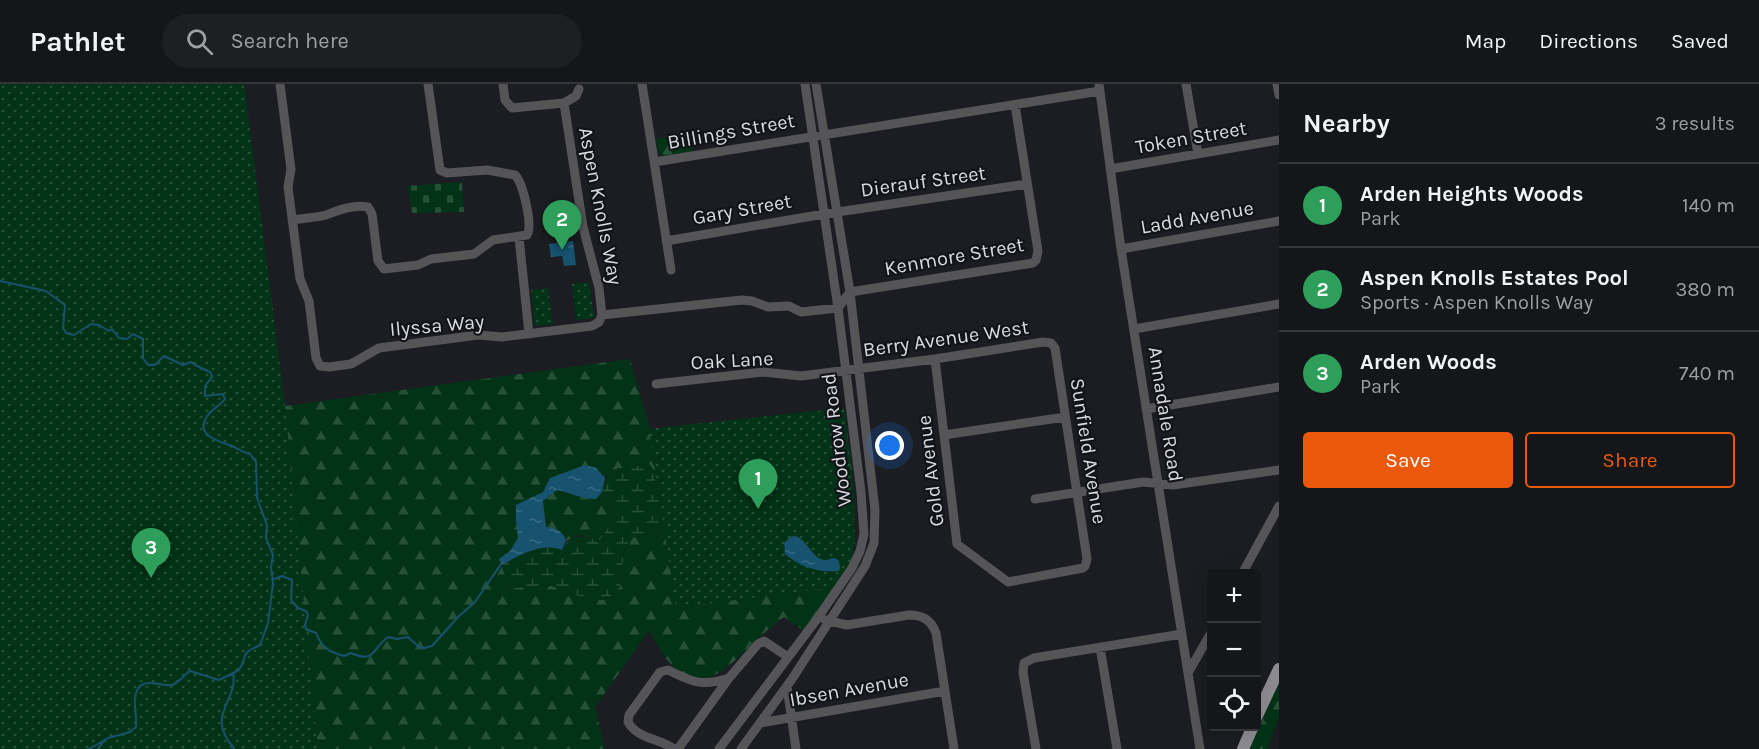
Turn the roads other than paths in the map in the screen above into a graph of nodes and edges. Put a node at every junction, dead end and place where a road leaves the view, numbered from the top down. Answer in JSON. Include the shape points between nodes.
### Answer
{"nodes":[{"id":1,"x":280,"y":84,"type":"edge"},
{"id":2,"x":428,"y":84,"type":"edge"},
{"id":3,"x":503,"y":84,"type":"edge"},
{"id":4,"x":642,"y":84,"type":"edge"},
{"id":5,"x":805,"y":84,"type":"edge"},
{"id":6,"x":816,"y":84,"type":"edge"},
{"id":7,"x":1186,"y":84,"type":"edge"},
{"id":8,"x":1277,"y":84,"type":"edge"},
{"id":9,"x":1099,"y":88,"type":"edge"},
{"id":10,"x":579,"y":89,"type":"dead end"},
{"id":11,"x":1279,"y":95,"type":"edge"},
{"id":12,"x":564,"y":103,"type":"junction"},
{"id":13,"x":1015,"y":105,"type":"junction"},
{"id":14,"x":824,"y":134,"type":"junction"},
{"id":15,"x":813,"y":136,"type":"junction"},
{"id":16,"x":1279,"y":140,"type":"edge"},
{"id":17,"x":1198,"y":154,"type":"junction"},
{"id":18,"x":654,"y":162,"type":"junction"},
{"id":19,"x":1110,"y":169,"type":"junction"},
{"id":20,"x":1027,"y":184,"type":"junction"},
{"id":21,"x":836,"y":212,"type":"junction"},
{"id":22,"x":824,"y":214,"type":"junction"},
{"id":23,"x":292,"y":220,"type":"junction"},
{"id":24,"x":1279,"y":221,"type":"edge"},
{"id":25,"x":519,"y":237,"type":"junction"},
{"id":26,"x":666,"y":241,"type":"junction"},
{"id":27,"x":1121,"y":249,"type":"junction"},
{"id":28,"x":671,"y":270,"type":"dead end"},
{"id":29,"x":850,"y":292,"type":"junction"},
{"id":30,"x":1279,"y":304,"type":"edge"},
{"id":31,"x":838,"y":308,"type":"junction"},
{"id":32,"x":602,"y":315,"type":"junction"},
{"id":33,"x":1134,"y":329,"type":"junction"},
{"id":34,"x":529,"y":334,"type":"junction"},
{"id":35,"x":1051,"y":343,"type":"joint"},
{"id":36,"x":935,"y":359,"type":"junction"},
{"id":37,"x":858,"y":369,"type":"junction"},
{"id":38,"x":846,"y":371,"type":"junction"},
{"id":39,"x":656,"y":384,"type":"dead end"},
{"id":40,"x":1279,"y":387,"type":"edge"},
{"id":41,"x":1146,"y":409,"type":"junction"},
{"id":42,"x":1065,"y":417,"type":"junction"},
{"id":43,"x":944,"y":435,"type":"junction"},
{"id":44,"x":1279,"y":470,"type":"edge"},
{"id":45,"x":1158,"y":484,"type":"junction"},
{"id":46,"x":1077,"y":493,"type":"junction"},
{"id":47,"x":1035,"y":499,"type":"dead end"},
{"id":48,"x":1279,"y":506,"type":"edge"},
{"id":49,"x":1086,"y":566,"type":"joint"},
{"id":50,"x":1244,"y":569,"type":"edge"},
{"id":51,"x":817,"y":619,"type":"junction"},
{"id":52,"x":830,"y":621,"type":"junction"},
{"id":53,"x":1182,"y":633,"type":"junction"},
{"id":54,"x":1207,"y":640,"type":"edge"},
{"id":55,"x":1100,"y":647,"type":"junction"},
{"id":56,"x":788,"y":657,"type":"junction"},
{"id":57,"x":1279,"y":669,"type":"edge"},
{"id":58,"x":1188,"y":673,"type":"junction"},
{"id":59,"x":729,"y":678,"type":"junction"},
{"id":60,"x":786,"y":687,"type":"junction"},
{"id":61,"x":945,"y":691,"type":"junction"},
{"id":62,"x":1261,"y":709,"type":"edge"},
{"id":63,"x":791,"y":718,"type":"junction"},
{"id":64,"x":760,"y":723,"type":"junction"},
{"id":65,"x":1251,"y":731,"type":"edge"},
{"id":66,"x":676,"y":749,"type":"edge"},
{"id":67,"x":719,"y":749,"type":"edge"},
{"id":68,"x":741,"y":749,"type":"edge"},
{"id":69,"x":796,"y":749,"type":"edge"},
{"id":70,"x":954,"y":749,"type":"edge"},
{"id":71,"x":1036,"y":749,"type":"edge"},
{"id":72,"x":1117,"y":749,"type":"edge"},
{"id":73,"x":1200,"y":749,"type":"edge"},
{"id":74,"x":1243,"y":749,"type":"edge"}],
"edges":[{"from":1,"to":23,"type":"street","name":"Ilyssa Way","via":[[291,169],[288,187]]},
{"from":2,"to":25,"type":"street","via":[[440,170],[487,170],[515,175],[530,228]]},
{"from":3,"to":12,"type":"street","name":"Aspen Knolls Way","via":[[505,100],[512,108]]},
{"from":4,"to":18,"type":"street"},
{"from":5,"to":15,"type":"street","name":"Woodrow Road"},
{"from":6,"to":14,"type":"street","name":"Woodrow Road"},
{"from":7,"to":17,"type":"street"},
{"from":8,"to":11,"type":"street"},
{"from":9,"to":13,"type":"street","name":"Billings Street"},
{"from":9,"to":19,"type":"street","name":"Annadale Road"},
{"from":10,"to":12,"type":"street","name":"Aspen Knolls Way","via":[[576,96]]},
{"from":12,"to":32,"type":"street","name":"Aspen Knolls Way","via":[[583,227]]},
{"from":13,"to":14,"type":"street","name":"Billings Street"},
{"from":13,"to":20,"type":"street","name":"Kenmore Street"},
{"from":14,"to":15,"type":"street","name":"Billings Street"},
{"from":14,"to":21,"type":"street","name":"Woodrow Road"},
{"from":15,"to":18,"type":"street","name":"Billings Street"},
{"from":15,"to":22,"type":"street","name":"Woodrow Road"},
{"from":16,"to":17,"type":"street","name":"Token Street"},
{"from":17,"to":19,"type":"street","name":"Token Street"},
{"from":18,"to":26,"type":"street"},
{"from":19,"to":27,"type":"street","name":"Annadale Road"},
{"from":20,"to":21,"type":"street","name":"Dierauf Street"},
{"from":20,"to":29,"type":"street","name":"Kenmore Street","via":[[1038,251],[1033,263]]},
{"from":21,"to":22,"type":"street","name":"Dierauf Street"},
{"from":21,"to":29,"type":"street","name":"Woodrow Road"},
{"from":22,"to":26,"type":"street","name":"Gary Street"},
{"from":22,"to":31,"type":"street","name":"Woodrow Road"},
{"from":23,"to":25,"type":"street","via":[[368,207],[378,261],[384,269],[474,254],[493,240]]},
{"from":23,"to":34,"type":"street","name":"Ilyssa Way","via":[[316,358],[322,367],[351,364],[380,348],[478,335]]},
{"from":24,"to":27,"type":"street","name":"Ladd Avenue"},
{"from":25,"to":34,"type":"street"},
{"from":26,"to":28,"type":"street"},
{"from":27,"to":33,"type":"street","name":"Annadale Road"},
{"from":29,"to":31,"type":"street"},
{"from":29,"to":37,"type":"street","name":"Woodrow Road"},
{"from":30,"to":33,"type":"street"},
{"from":31,"to":32,"type":"street","name":"Ilyssa Way","via":[[801,312],[789,306],[768,307],[742,300]]},
{"from":31,"to":38,"type":"street","name":"Woodrow Road"},
{"from":32,"to":34,"type":"street","name":"Ilyssa Way","via":[[592,327]]},
{"from":33,"to":41,"type":"street","name":"Annadale Road"},
{"from":35,"to":36,"type":"street","name":"Berry Avenue West"},
{"from":35,"to":42,"type":"street","name":"Sunfield Avenue","via":[[1055,348]]},
{"from":36,"to":37,"type":"street","name":"Berry Avenue West"},
{"from":36,"to":43,"type":"street","name":"Gold Avenue"},
{"from":37,"to":38,"type":"street","name":"Berry Avenue West"},
{"from":37,"to":52,"type":"street","name":"Woodrow Road","via":[[875,510],[874,543],[865,566]]},
{"from":38,"to":39,"type":"street","name":"Oak Lane","via":[[801,376],[763,372]]},
{"from":38,"to":51,"type":"street","name":"Woodrow Road","via":[[864,534],[852,568]]},
{"from":40,"to":41,"type":"street"},
{"from":41,"to":45,"type":"street","name":"Annadale Road"},
{"from":42,"to":43,"type":"street"},
{"from":42,"to":46,"type":"street","name":"Sunfield Avenue"},
{"from":43,"to":49,"type":"street","name":"Gold Avenue","via":[[957,544],[1008,582]]},
{"from":44,"to":45,"type":"street"},
{"from":45,"to":46,"type":"street","via":[[1143,482]]},
{"from":45,"to":53,"type":"street","name":"Annadale Road"},
{"from":46,"to":47,"type":"street"},
{"from":46,"to":49,"type":"street","name":"Sunfield Avenue"},
{"from":48,"to":50,"type":"street"},
{"from":51,"to":52,"type":"street"},
{"from":51,"to":56,"type":"street","name":"Woodrow Road"},
{"from":52,"to":60,"type":"street","name":"Woodrow Road"},
{"from":52,"to":61,"type":"street","via":[[847,625],[909,615],[924,617],[936,633]]},
{"from":53,"to":55,"type":"street"},
{"from":53,"to":58,"type":"street","name":"Annadale Road"},
{"from":54,"to":58,"type":"street"},
{"from":55,"to":71,"type":"street","via":[[1024,663]]},
{"from":55,"to":72,"type":"street"},
{"from":56,"to":59,"type":"street","via":[[761,642]]},
{"from":56,"to":67,"type":"street","name":"Woodrow Road"},
{"from":57,"to":62,"type":"main road"},
{"from":58,"to":73,"type":"street","name":"Annadale Road"},
{"from":59,"to":66,"type":"street"},
{"from":59,"to":66,"type":"street","via":[[694,682],[668,670],[660,672],[628,722],[645,737]]},
{"from":60,"to":63,"type":"street"},
{"from":60,"to":64,"type":"street","name":"Woodrow Road"},
{"from":61,"to":63,"type":"street","name":"Ibsen Avenue"},
{"from":61,"to":70,"type":"street"},
{"from":63,"to":64,"type":"street","name":"Ibsen Avenue"},
{"from":63,"to":69,"type":"street"},
{"from":64,"to":68,"type":"street","name":"Woodrow Road"},
{"from":65,"to":74,"type":"main road"}]}
